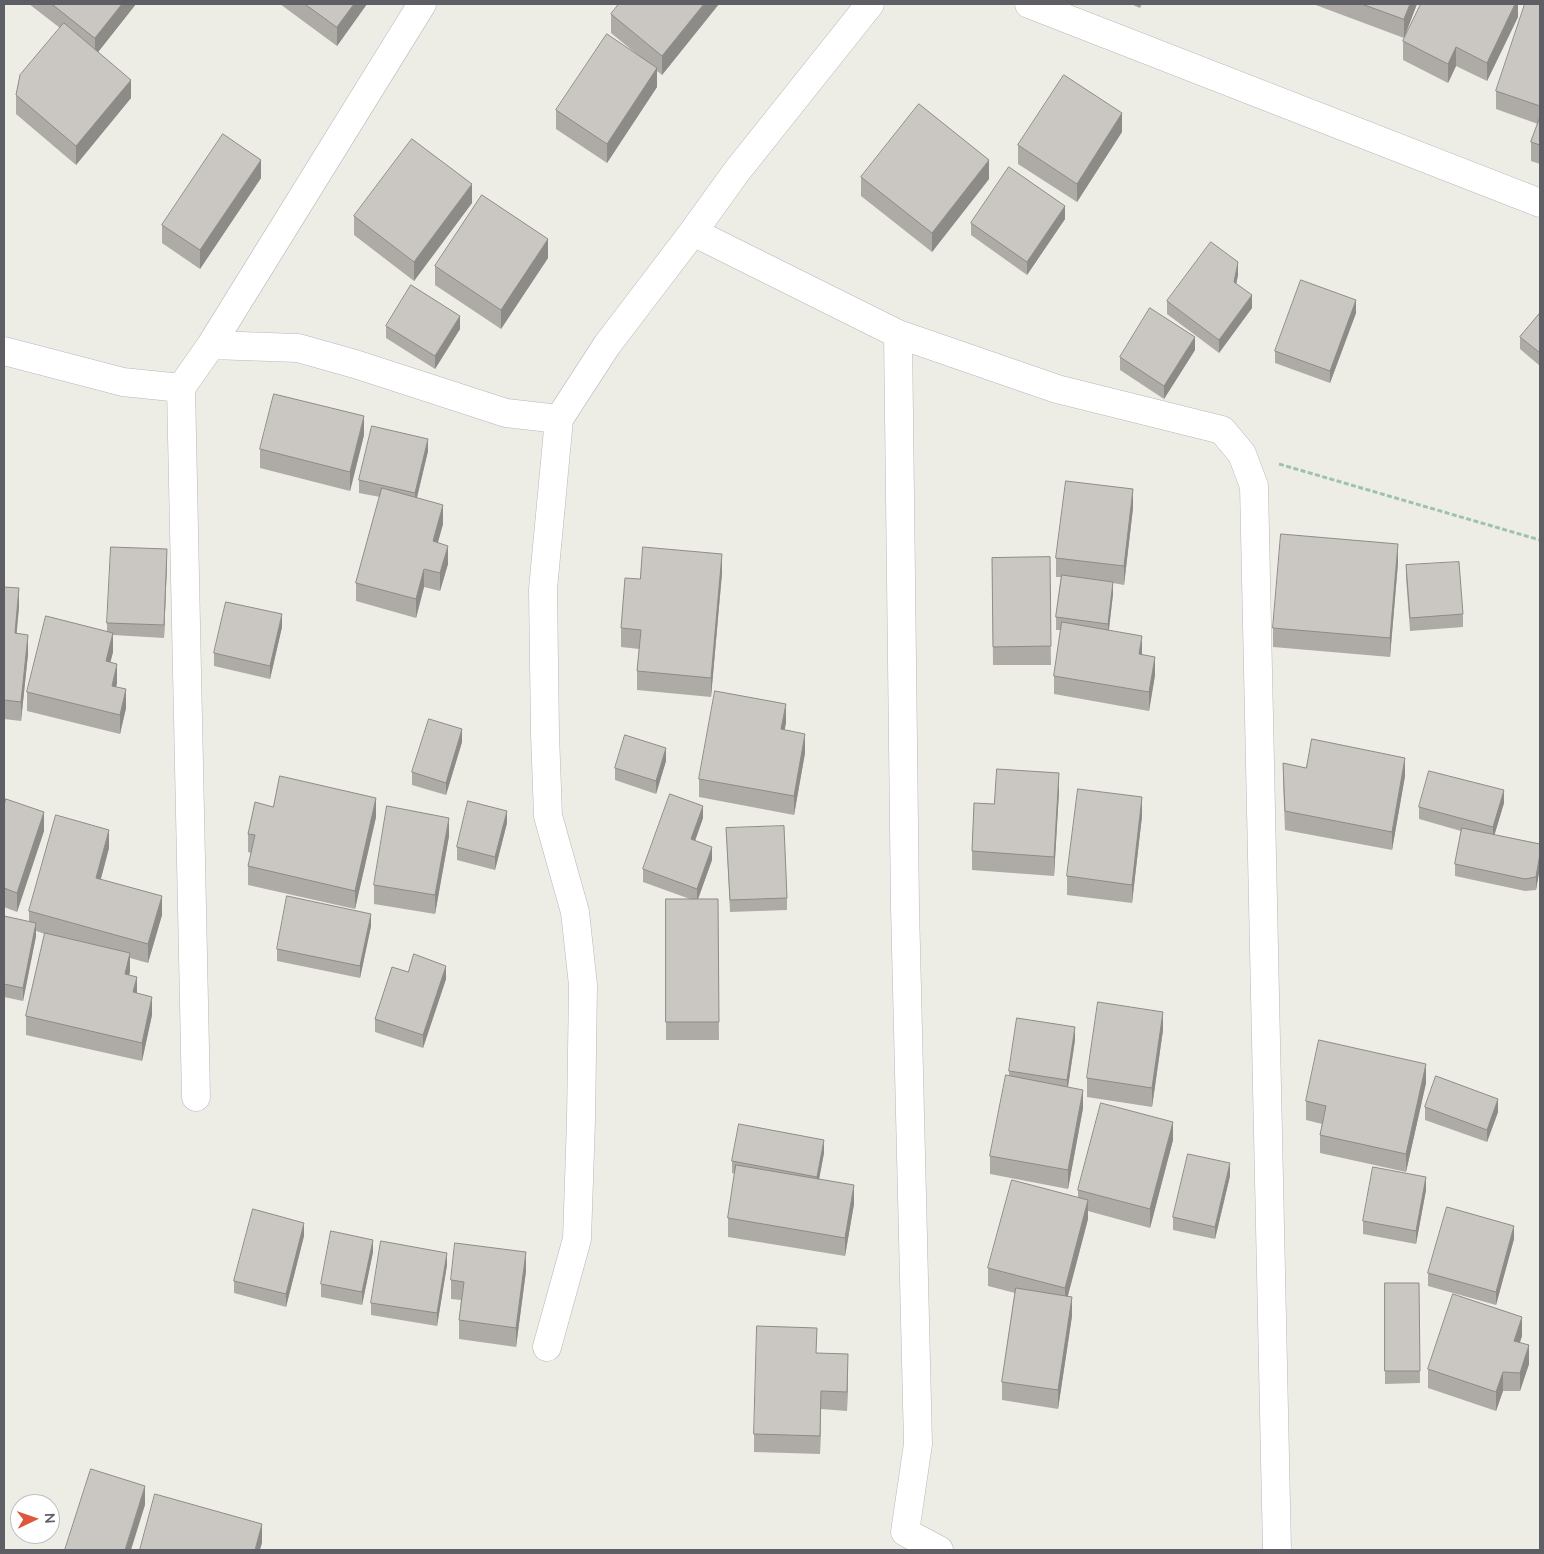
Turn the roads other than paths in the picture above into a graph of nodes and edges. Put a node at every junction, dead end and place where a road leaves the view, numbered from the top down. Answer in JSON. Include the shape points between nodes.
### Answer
{"nodes":[{"id":1,"x":422,"y":4,"type":"edge"},
{"id":2,"x":870,"y":4,"type":"edge"},
{"id":3,"x":1028,"y":4,"type":"edge"},
{"id":4,"x":1540,"y":203,"type":"edge"},
{"id":5,"x":693,"y":232,"type":"junction"},
{"id":6,"x":898,"y":334,"type":"junction"},
{"id":7,"x":211,"y":345,"type":"junction"},
{"id":8,"x":4,"y":351,"type":"edge"},
{"id":9,"x":181,"y":388,"type":"junction"},
{"id":10,"x":559,"y":419,"type":"junction"},
{"id":11,"x":196,"y":1097,"type":"dead end"},
{"id":12,"x":546,"y":1346,"type":"dead end"},
{"id":13,"x":939,"y":1550,"type":"edge"},
{"id":14,"x":1278,"y":1550,"type":"edge"}],
"edges":[{"from":1,"to":7,"type":"street"},
{"from":2,"to":5,"type":"street","via":[[737,171]]},
{"from":3,"to":4,"type":"street"},
{"from":5,"to":6,"type":"street"},
{"from":5,"to":10,"type":"street","via":[[606,345]]},
{"from":6,"to":13,"type":"street","via":[[905,908],[918,1444],[905,1532]]},
{"from":6,"to":14,"type":"street","via":[[1057,389],[1222,430],[1242,454],[1254,486]]},
{"from":7,"to":9,"type":"street"},
{"from":7,"to":10,"type":"street","via":[[298,348],[506,413]]},
{"from":8,"to":9,"type":"street","via":[[123,382]]},
{"from":9,"to":11,"type":"street"},
{"from":10,"to":12,"type":"street","via":[[543,589],[548,816],[574,912],[583,985],[578,1239]]}]}
